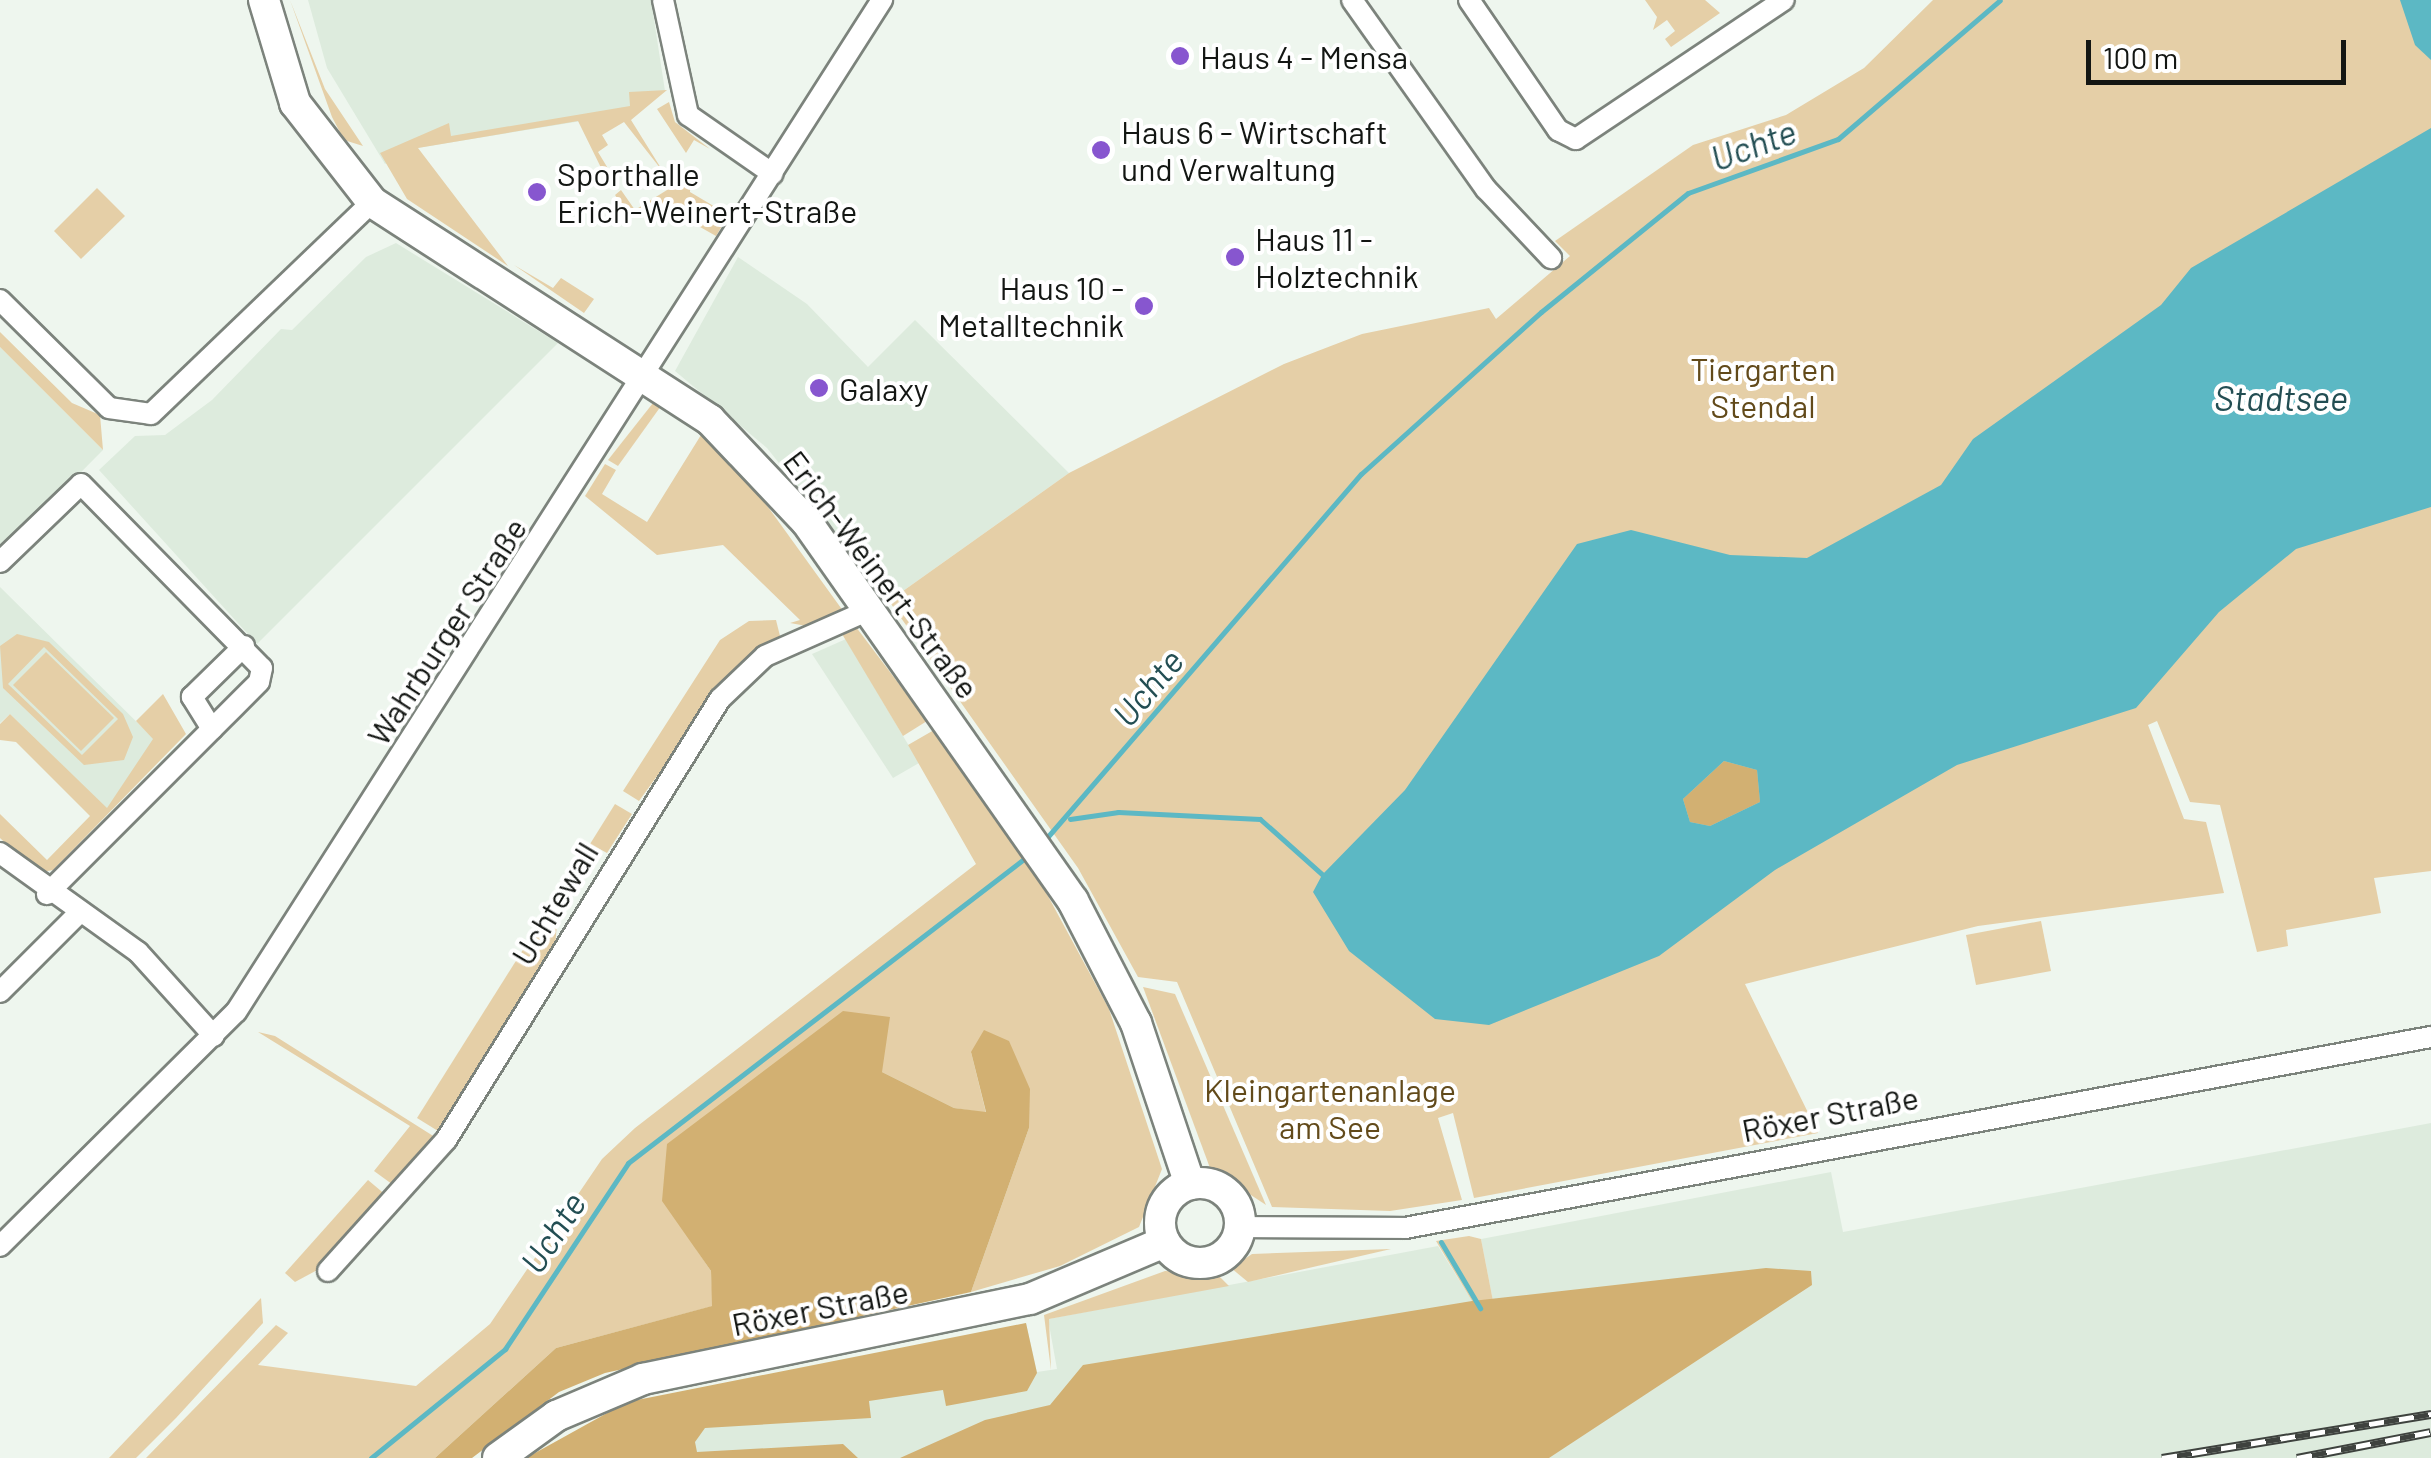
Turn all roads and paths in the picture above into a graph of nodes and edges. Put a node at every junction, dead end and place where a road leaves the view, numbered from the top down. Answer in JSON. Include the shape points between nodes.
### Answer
{"nodes":[{"id":1,"x":264,"y":0,"type":"edge"},
{"id":2,"x":663,"y":0,"type":"edge"},
{"id":3,"x":882,"y":0,"type":"edge"},
{"id":4,"x":1352,"y":0,"type":"edge"},
{"id":5,"x":1469,"y":0,"type":"edge"},
{"id":6,"x":1784,"y":0,"type":"edge"},
{"id":7,"x":773,"y":174,"type":"junction"},
{"id":8,"x":372,"y":202,"type":"junction"},
{"id":9,"x":1551,"y":258,"type":"dead end"},
{"id":10,"x":0,"y":300,"type":"edge"},
{"id":11,"x":645,"y":375,"type":"junction"},
{"id":12,"x":0,"y":562,"type":"edge"},
{"id":13,"x":866,"y":611,"type":"junction"},
{"id":14,"x":244,"y":646,"type":"junction"},
{"id":15,"x":212,"y":729,"type":"junction"},
{"id":16,"x":0,"y":853,"type":"edge"},
{"id":17,"x":47,"y":894,"type":"junction"},
{"id":18,"x":78,"y":914,"type":"junction"},
{"id":19,"x":0,"y":992,"type":"edge"},
{"id":20,"x":214,"y":1036,"type":"junction"},
{"id":21,"x":2431,"y":1037,"type":"edge"},
{"id":22,"x":1190,"y":1184,"type":"junction"},
{"id":23,"x":1240,"y":1228,"type":"junction"},
{"id":24,"x":1164,"y":1242,"type":"junction"},
{"id":25,"x":0,"y":1246,"type":"edge"},
{"id":26,"x":328,"y":1271,"type":"dead end"},
{"id":27,"x":498,"y":1458,"type":"edge"}],
"edges":[{"from":1,"to":8,"type":"street","name":"Erich-Weinert-Straße","via":[[296,103]]},
{"from":2,"to":7,"type":"street","via":[[682,105]]},
{"from":3,"to":7,"type":"street","name":"Wahrburger Straße"},
{"from":4,"to":9,"type":"street","via":[[1486,189]]},
{"from":5,"to":6,"type":"street","via":[[1558,130],[1576,139]]},
{"from":7,"to":11,"type":"street","name":"Wahrburger Straße"},
{"from":8,"to":10,"type":"street","via":[[151,414],[108,408]]},
{"from":8,"to":11,"type":"street","name":"Erich-Weinert-Straße"},
{"from":11,"to":13,"type":"street","name":"Erich-Weinert-Straße","via":[[755,461]]},
{"from":11,"to":20,"type":"street","name":"Wahrburger Straße"},
{"from":12,"to":14,"type":"street","via":[[81,484]]},
{"from":13,"to":22,"type":"street","name":"Erich-Weinert-Straße","via":[[1045,857],[1136,1024]]},
{"from":13,"to":26,"type":"street","name":"Uchtewall","via":[[765,656],[720,699],[446,1140]]},
{"from":14,"to":15,"type":"street","via":[[262,674]]},
{"from":14,"to":15,"type":"street","via":[[192,697]]},
{"from":15,"to":17,"type":"street"},
{"from":16,"to":17,"type":"street"},
{"from":17,"to":18,"type":"street"},
{"from":18,"to":19,"type":"street"},
{"from":18,"to":20,"type":"street","via":[[138,952]]},
{"from":20,"to":25,"type":"street","name":"Wahrburger Straße"},
{"from":21,"to":23,"type":"street","name":"Röxer Straße","via":[[1405,1228]]},
{"from":22,"to":23,"type":"street","via":[[1226,1192]]},
{"from":22,"to":24,"type":"street","via":[[1163,1206]]},
{"from":23,"to":24,"type":"street","via":[[1232,1247],[1208,1262],[1179,1258]]},
{"from":24,"to":27,"type":"street","name":"Röxer Straße","via":[[1030,1299],[622,1385],[556,1416]]}]}
